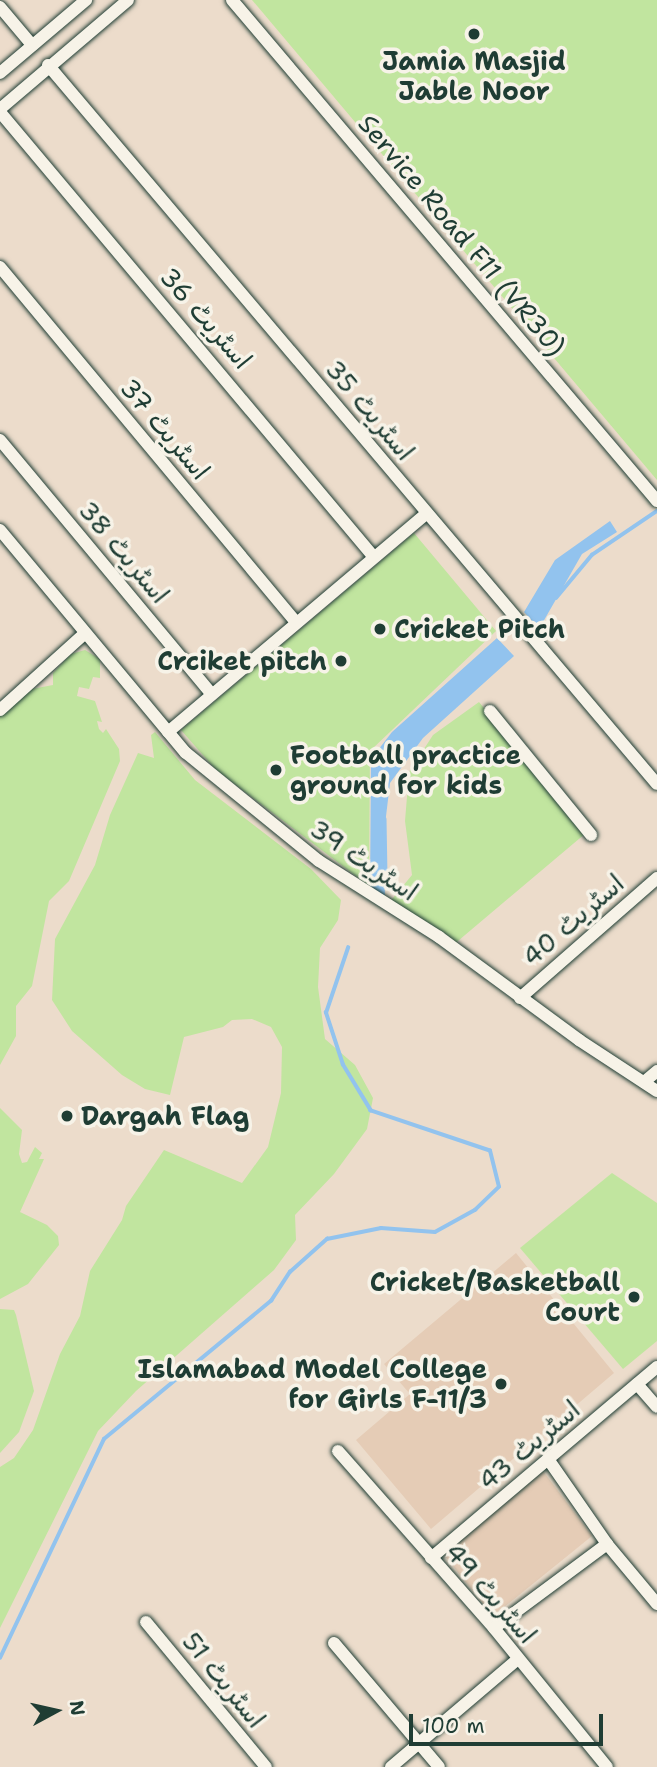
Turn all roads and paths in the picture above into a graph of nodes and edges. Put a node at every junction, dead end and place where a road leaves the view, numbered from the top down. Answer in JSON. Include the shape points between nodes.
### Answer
{"nodes":[{"id":1,"x":86,"y":0,"type":"edge"},
{"id":2,"x":128,"y":0,"type":"edge"},
{"id":3,"x":232,"y":0,"type":"edge"},
{"id":4,"x":0,"y":7,"type":"edge"},
{"id":5,"x":32,"y":45,"type":"junction"},
{"id":6,"x":48,"y":65,"type":"junction"},
{"id":7,"x":0,"y":73,"type":"edge"},
{"id":8,"x":0,"y":111,"type":"edge"},
{"id":9,"x":0,"y":267,"type":"edge"},
{"id":10,"x":0,"y":440,"type":"edge"},
{"id":11,"x":653,"y":496,"type":"edge"},
{"id":12,"x":427,"y":513,"type":"junction"},
{"id":13,"x":0,"y":530,"type":"edge"},
{"id":14,"x":373,"y":556,"type":"junction"},
{"id":15,"x":296,"y":621,"type":"junction"},
{"id":16,"x":84,"y":634,"type":"junction"},
{"id":17,"x":212,"y":694,"type":"junction"},
{"id":18,"x":0,"y":710,"type":"edge"},
{"id":19,"x":490,"y":711,"type":"dead end"},
{"id":20,"x":168,"y":732,"type":"junction"},
{"id":21,"x":657,"y":784,"type":"edge"},
{"id":22,"x":591,"y":835,"type":"dead end"},
{"id":23,"x":657,"y":878,"type":"edge"},
{"id":24,"x":520,"y":998,"type":"junction"},
{"id":25,"x":657,"y":1072,"type":"edge"},
{"id":26,"x":644,"y":1082,"type":"junction"},
{"id":27,"x":657,"y":1091,"type":"edge"},
{"id":28,"x":657,"y":1367,"type":"edge"},
{"id":29,"x":637,"y":1384,"type":"junction"},
{"id":30,"x":657,"y":1407,"type":"edge"},
{"id":31,"x":338,"y":1451,"type":"dead end"},
{"id":32,"x":548,"y":1459,"type":"junction"},
{"id":33,"x":607,"y":1544,"type":"junction"},
{"id":34,"x":431,"y":1558,"type":"junction"},
{"id":35,"x":657,"y":1604,"type":"edge"},
{"id":36,"x":146,"y":1622,"type":"dead end"},
{"id":37,"x":494,"y":1629,"type":"junction"},
{"id":38,"x":334,"y":1643,"type":"dead end"},
{"id":39,"x":518,"y":1659,"type":"junction"},
{"id":40,"x":419,"y":1743,"type":"junction"},
{"id":41,"x":266,"y":1767,"type":"edge"},
{"id":42,"x":391,"y":1767,"type":"edge"},
{"id":43,"x":439,"y":1767,"type":"edge"},
{"id":44,"x":607,"y":1767,"type":"edge"}],
"edges":[{"from":1,"to":5,"type":"street"},
{"from":2,"to":6,"type":"street"},
{"from":3,"to":11,"type":"street","name":"Service Road F11 (VR30)"},
{"from":4,"to":5,"type":"street"},
{"from":5,"to":7,"type":"street"},
{"from":6,"to":8,"type":"street"},
{"from":6,"to":12,"type":"street","name":"اسٹریٹ 35"},
{"from":8,"to":14,"type":"street","name":"اسٹریٹ 36"},
{"from":9,"to":15,"type":"street","name":"اسٹریٹ 37"},
{"from":10,"to":17,"type":"street","name":"اسٹریٹ 38"},
{"from":12,"to":14,"type":"street"},
{"from":12,"to":21,"type":"street","name":"اسٹریٹ 35"},
{"from":13,"to":16,"type":"street","name":"اسٹریٹ 39"},
{"from":14,"to":15,"type":"street"},
{"from":15,"to":17,"type":"street"},
{"from":16,"to":18,"type":"street"},
{"from":16,"to":20,"type":"street","name":"اسٹریٹ 39"},
{"from":17,"to":20,"type":"street"},
{"from":19,"to":22,"type":"street"},
{"from":20,"to":24,"type":"street","name":"اسٹریٹ 39","via":[[186,753],[319,860],[452,946]]},
{"from":23,"to":24,"type":"street","name":"اسٹریٹ 40"},
{"from":24,"to":26,"type":"street","name":"اسٹریٹ 39"},
{"from":25,"to":26,"type":"street"},
{"from":26,"to":27,"type":"street","name":"اسٹریٹ 39"},
{"from":28,"to":29,"type":"street","name":"اسٹریٹ 43"},
{"from":29,"to":30,"type":"street"},
{"from":29,"to":32,"type":"street","name":"اسٹریٹ 43"},
{"from":31,"to":34,"type":"street","name":"اسٹریٹ 49"},
{"from":32,"to":33,"type":"street"},
{"from":32,"to":34,"type":"street","name":"اسٹریٹ 43"},
{"from":33,"to":35,"type":"street"},
{"from":33,"to":37,"type":"street"},
{"from":34,"to":37,"type":"street","name":"اسٹریٹ 49"},
{"from":36,"to":41,"type":"street","name":"اسٹریٹ 51"},
{"from":37,"to":39,"type":"street","name":"اسٹریٹ 49"},
{"from":38,"to":40,"type":"street"},
{"from":39,"to":40,"type":"street"},
{"from":39,"to":44,"type":"street","name":"اسٹریٹ 49"},
{"from":40,"to":42,"type":"street"},
{"from":40,"to":43,"type":"street"}]}
